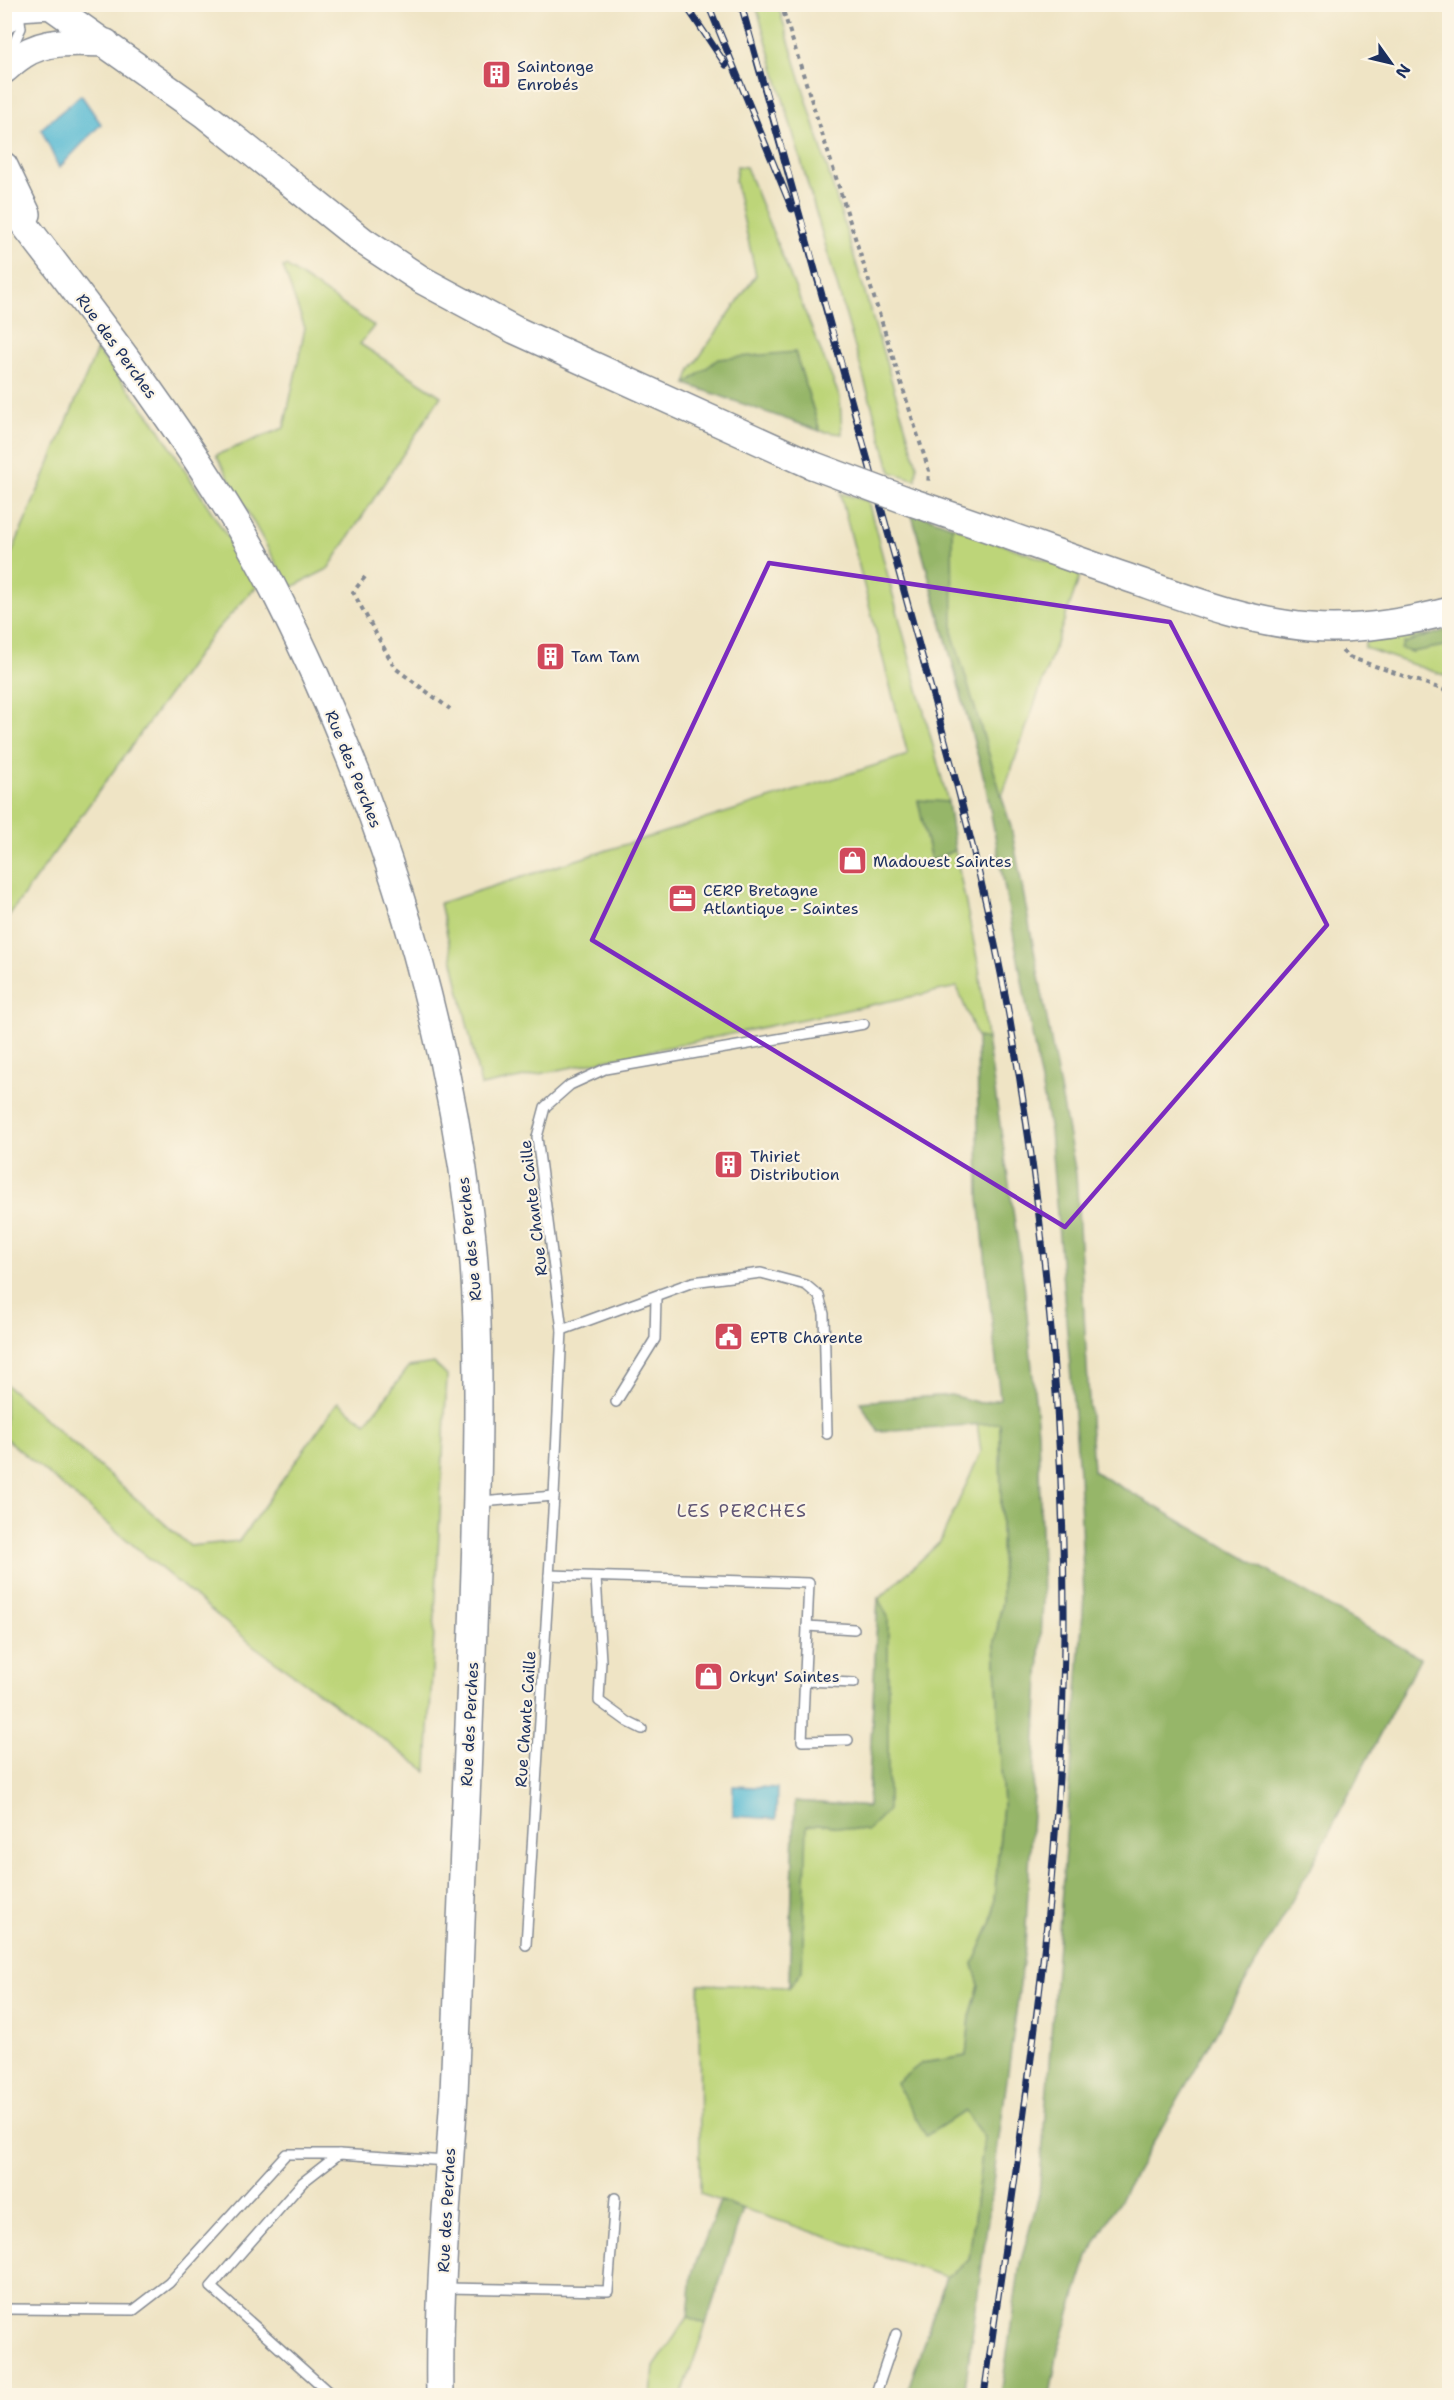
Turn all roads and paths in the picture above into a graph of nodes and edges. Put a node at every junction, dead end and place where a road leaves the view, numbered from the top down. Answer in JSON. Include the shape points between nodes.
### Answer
{"nodes":[{"id":1,"x":781,"y":4,"type":"edge"},
{"id":2,"x":14,"y":11,"type":"edge"},
{"id":3,"x":106,"y":43,"type":"junction"},
{"id":4,"x":4,"y":62,"type":"edge"},
{"id":5,"x":4,"y":70,"type":"edge"},
{"id":6,"x":4,"y":166,"type":"edge"},
{"id":7,"x":4,"y":198,"type":"edge"},
{"id":8,"x":43,"y":248,"type":"junction"},
{"id":9,"x":918,"y":504,"type":"junction"},
{"id":10,"x":365,"y":577,"type":"dead end"},
{"id":11,"x":1449,"y":611,"type":"edge"},
{"id":12,"x":1310,"y":627,"type":"junction"},
{"id":13,"x":1449,"y":692,"type":"edge"},
{"id":14,"x":450,"y":709,"type":"dead end"},
{"id":15,"x":864,"y":1024,"type":"dead end"},
{"id":16,"x":656,"y":1297,"type":"junction"},
{"id":17,"x":562,"y":1330,"type":"junction"},
{"id":18,"x":616,"y":1402,"type":"dead end"},
{"id":19,"x":827,"y":1434,"type":"dead end"},
{"id":20,"x":554,"y":1496,"type":"junction"},
{"id":21,"x":478,"y":1503,"type":"junction"},
{"id":22,"x":549,"y":1575,"type":"junction"},
{"id":23,"x":596,"y":1577,"type":"junction"},
{"id":24,"x":807,"y":1626,"type":"junction"},
{"id":25,"x":854,"y":1629,"type":"dead end"},
{"id":26,"x":805,"y":1681,"type":"junction"},
{"id":27,"x":854,"y":1683,"type":"dead end"},
{"id":28,"x":642,"y":1729,"type":"dead end"},
{"id":29,"x":848,"y":1740,"type":"dead end"},
{"id":30,"x":526,"y":1945,"type":"dead end"},
{"id":31,"x":339,"y":2154,"type":"junction"},
{"id":32,"x":449,"y":2161,"type":"junction"},
{"id":33,"x":615,"y":2198,"type":"dead end"},
{"id":34,"x":442,"y":2288,"type":"junction"},
{"id":35,"x":4,"y":2309,"type":"edge"},
{"id":36,"x":896,"y":2334,"type":"dead end"},
{"id":37,"x":333,"y":2396,"type":"edge"},
{"id":38,"x":440,"y":2396,"type":"edge"},
{"id":39,"x":875,"y":2396,"type":"edge"}],
"edges":[{"from":1,"to":9,"type":"path","via":[[929,471]]},
{"from":2,"to":3,"type":"street","via":[[50,5]]},
{"from":2,"to":4,"type":"lane","via":[[21,28]]},
{"from":3,"to":5,"type":"street","via":[[52,44],[24,54]]},
{"from":3,"to":9,"type":"street","bridge":true,"via":[[204,114],[363,241],[422,280],[515,330],[812,465]]},
{"from":6,"to":8,"type":"street"},
{"from":7,"to":8,"type":"street","name":"Rue des Perches"},
{"from":8,"to":21,"type":"street","name":"Rue des Perches","via":[[180,432],[249,543],[340,730],[380,834],[415,946],[453,1105],[469,1215],[478,1340]]},
{"from":9,"to":12,"type":"street","via":[[1213,608]]},
{"from":10,"to":14,"type":"path","via":[[353,592],[395,668]]},
{"from":11,"to":12,"type":"street","via":[[1358,627]]},
{"from":12,"to":13,"type":"path","via":[[1349,657]]},
{"from":15,"to":17,"type":"lane","name":"Rue Chante Caille","via":[[605,1069],[570,1085],[546,1107],[537,1137]]},
{"from":16,"to":17,"type":"lane"},
{"from":16,"to":18,"type":"lane","via":[[655,1339]]},
{"from":16,"to":19,"type":"lane","via":[[693,1282],[760,1274],[806,1285],[819,1296],[824,1314]]},
{"from":17,"to":20,"type":"lane","name":"Rue Chante Caille"},
{"from":20,"to":21,"type":"lane"},
{"from":20,"to":22,"type":"lane","name":"Rue Chante Caille"},
{"from":21,"to":32,"type":"street","name":"Rue des Perches"},
{"from":22,"to":23,"type":"lane"},
{"from":22,"to":30,"type":"lane","name":"Rue Chante Caille"},
{"from":23,"to":24,"type":"lane","via":[[809,1583]]},
{"from":23,"to":28,"type":"lane","via":[[599,1701]]},
{"from":24,"to":25,"type":"lane"},
{"from":24,"to":26,"type":"lane"},
{"from":26,"to":27,"type":"lane"},
{"from":26,"to":29,"type":"lane","via":[[802,1741]]},
{"from":31,"to":32,"type":"lane"},
{"from":31,"to":35,"type":"lane","via":[[286,2154],[169,2283],[134,2310]]},
{"from":31,"to":37,"type":"lane","via":[[303,2182],[211,2287]]},
{"from":32,"to":34,"type":"street","name":"Rue des Perches"},
{"from":33,"to":34,"type":"lane","via":[[608,2291]]},
{"from":34,"to":38,"type":"street","name":"Rue des Perches"},
{"from":36,"to":39,"type":"lane"}]}
